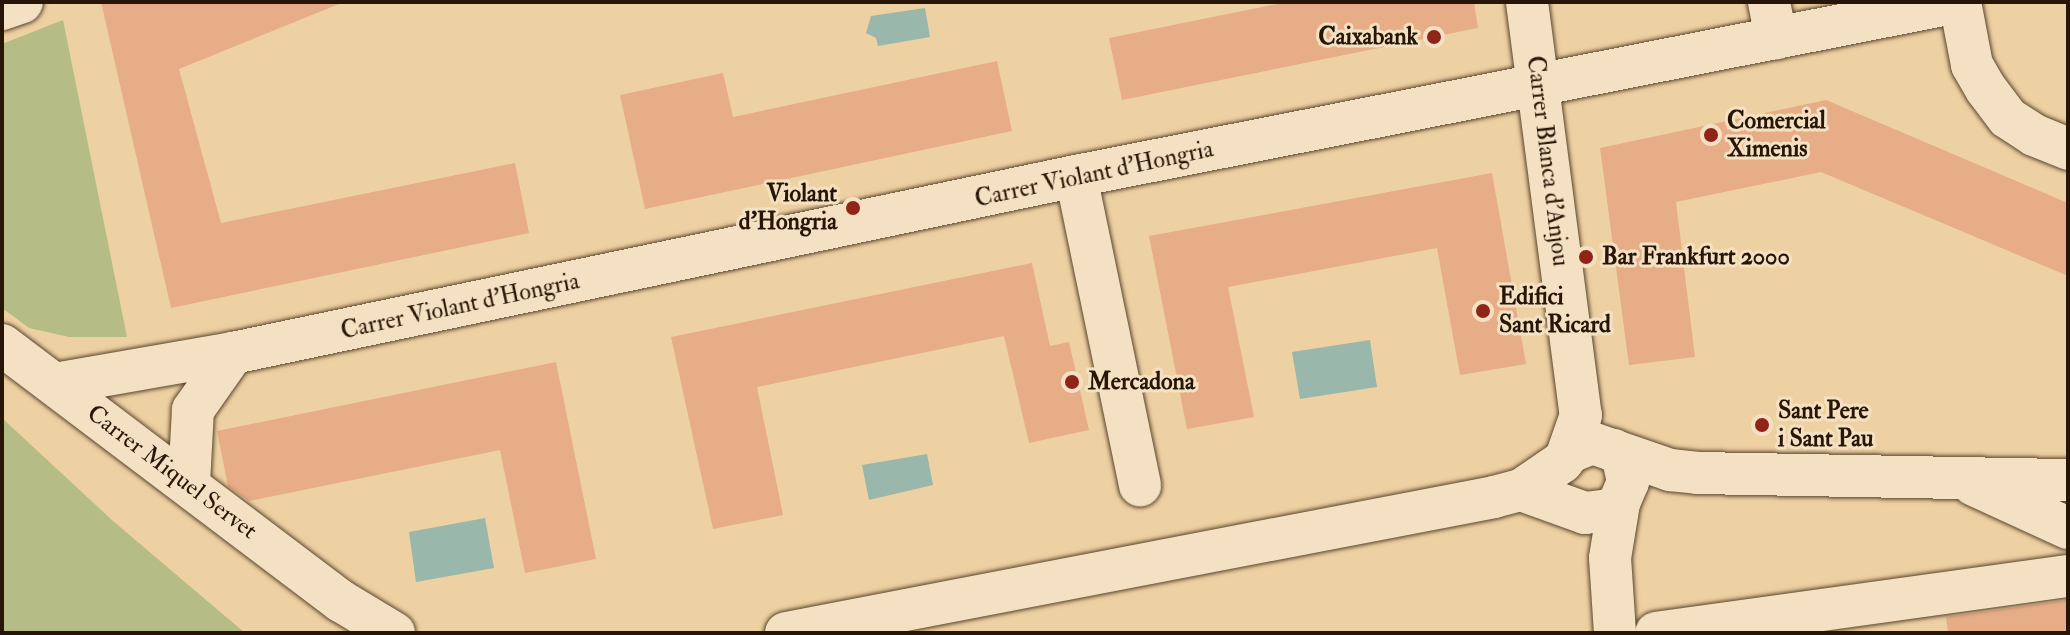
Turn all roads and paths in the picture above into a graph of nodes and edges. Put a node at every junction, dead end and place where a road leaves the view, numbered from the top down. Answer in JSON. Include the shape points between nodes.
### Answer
{"nodes":[{"id":1,"x":22,"y":2,"type":"edge"},
{"id":2,"x":1527,"y":2,"type":"edge"},
{"id":3,"x":1959,"y":2,"type":"edge"},
{"id":4,"x":2,"y":9,"type":"edge"},
{"id":5,"x":1773,"y":20,"type":"edge"},
{"id":6,"x":1540,"y":85,"type":"junction"},
{"id":7,"x":2068,"y":149,"type":"edge"},
{"id":8,"x":1076,"y":176,"type":"junction"},
{"id":9,"x":2,"y":345,"type":"edge"},
{"id":10,"x":233,"y":353,"type":"junction"},
{"id":11,"x":55,"y":384,"type":"junction"},
{"id":12,"x":1586,"y":445,"type":"junction"},
{"id":13,"x":1670,"y":470,"type":"junction"},
{"id":14,"x":1962,"y":480,"type":"junction"},
{"id":15,"x":2068,"y":480,"type":"edge"},
{"id":16,"x":189,"y":483,"type":"junction"},
{"id":17,"x":1140,"y":485,"type":"dead end"},
{"id":18,"x":1521,"y":490,"type":"junction"},
{"id":19,"x":1600,"y":504,"type":"junction"},
{"id":20,"x":2068,"y":528,"type":"edge"},
{"id":21,"x":2068,"y":576,"type":"edge"},
{"id":22,"x":341,"y":601,"type":"junction"},
{"id":23,"x":369,"y":633,"type":"edge"},
{"id":24,"x":394,"y":633,"type":"edge"},
{"id":25,"x":786,"y":633,"type":"edge"},
{"id":26,"x":1615,"y":633,"type":"edge"},
{"id":27,"x":1656,"y":633,"type":"edge"}],
"edges":[{"from":1,"to":4,"type":"street"},
{"from":2,"to":6,"type":"street","name":"Carrer Blanca d'Anjou"},
{"from":3,"to":5,"type":"street","name":"Carrer Violant d'Hongria"},
{"from":3,"to":7,"type":"street","via":[[1972,65],[1986,89],[2008,118]]},
{"from":5,"to":6,"type":"street","name":"Carrer Violant d'Hongria"},
{"from":6,"to":8,"type":"street","name":"Carrer Violant d'Hongria"},
{"from":6,"to":12,"type":"street","name":"Carrer Blanca d'Anjou"},
{"from":8,"to":10,"type":"street","name":"Carrer Violant d'Hongria"},
{"from":8,"to":17,"type":"street"},
{"from":9,"to":11,"type":"street","name":"Carrer Miquel Servet"},
{"from":10,"to":11,"type":"street","name":"Carrer Violant d'Hongria"},
{"from":10,"to":16,"type":"street","via":[[193,410]]},
{"from":11,"to":16,"type":"street","name":"Carrer Miquel Servet"},
{"from":12,"to":13,"type":"street"},
{"from":12,"to":18,"type":"street"},
{"from":12,"to":19,"type":"street","via":[[1627,470]]},
{"from":12,"to":19,"type":"street","via":[[1558,485]]},
{"from":13,"to":14,"type":"street"},
{"from":13,"to":19,"type":"street"},
{"from":14,"to":15,"type":"street"},
{"from":14,"to":20,"type":"street"},
{"from":16,"to":22,"type":"street","name":"Carrer Miquel Servet"},
{"from":18,"to":19,"type":"street"},
{"from":18,"to":25,"type":"street"},
{"from":19,"to":26,"type":"street"},
{"from":21,"to":27,"type":"street"},
{"from":22,"to":23,"type":"street","name":"Carrer Miquel Servet"},
{"from":22,"to":24,"type":"street","name":"Carrer Miquel Servet"}]}
